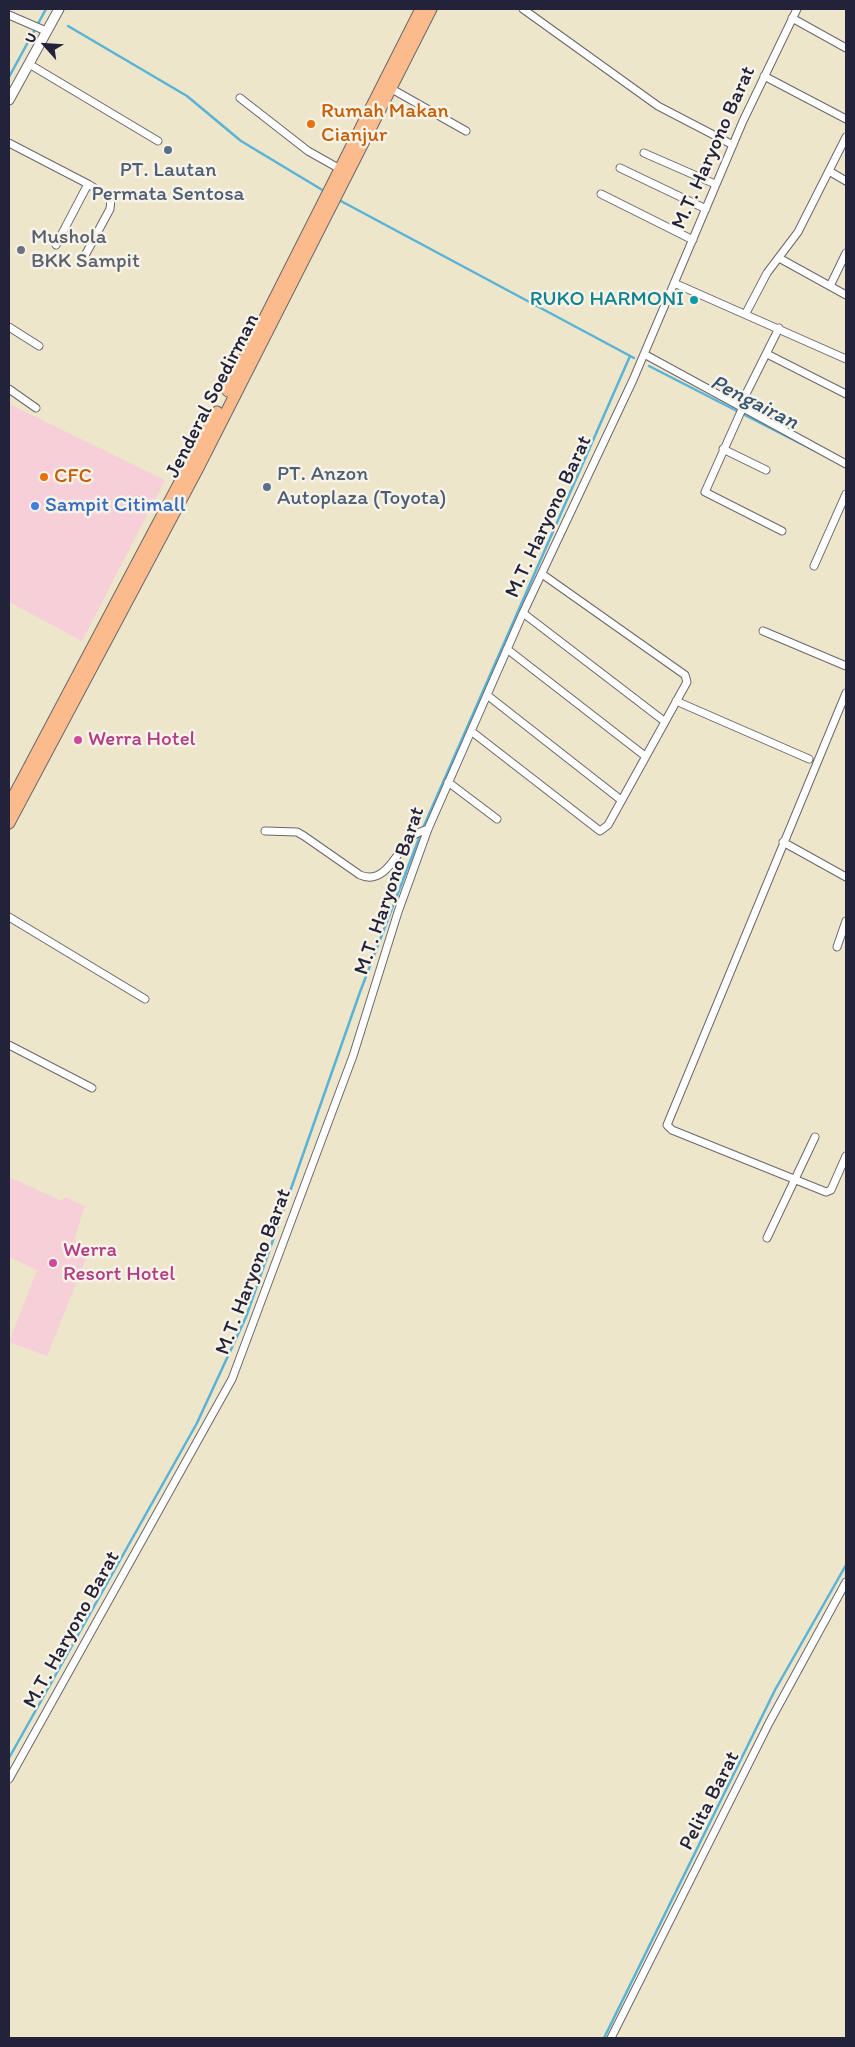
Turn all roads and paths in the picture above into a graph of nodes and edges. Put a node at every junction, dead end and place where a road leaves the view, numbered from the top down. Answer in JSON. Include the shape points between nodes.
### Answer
{"nodes":[{"id":1,"x":59,"y":9,"type":"edge"},
{"id":2,"x":421,"y":9,"type":"edge"},
{"id":3,"x":430,"y":9,"type":"edge"},
{"id":4,"x":523,"y":9,"type":"edge"},
{"id":5,"x":796,"y":9,"type":"edge"},
{"id":6,"x":9,"y":15,"type":"edge"},
{"id":7,"x":792,"y":18,"type":"junction"},
{"id":8,"x":42,"y":29,"type":"junction"},
{"id":9,"x":846,"y":48,"type":"edge"},
{"id":10,"x":29,"y":64,"type":"junction"},
{"id":11,"x":764,"y":76,"type":"junction"},
{"id":12,"x":390,"y":88,"type":"junction"},
{"id":13,"x":240,"y":98,"type":"dead end"},
{"id":14,"x":9,"y":100,"type":"edge"},
{"id":15,"x":846,"y":119,"type":"edge"},
{"id":16,"x":466,"y":132,"type":"dead end"},
{"id":17,"x":846,"y":136,"type":"edge"},
{"id":18,"x":158,"y":141,"type":"dead end"},
{"id":19,"x":9,"y":143,"type":"edge"},
{"id":20,"x":733,"y":145,"type":"junction"},
{"id":21,"x":644,"y":153,"type":"dead end"},
{"id":22,"x":620,"y":168,"type":"dead end"},
{"id":23,"x":340,"y":169,"type":"junction"},
{"id":24,"x":829,"y":171,"type":"junction"},
{"id":25,"x":846,"y":181,"type":"edge"},
{"id":26,"x":88,"y":184,"type":"junction"},
{"id":27,"x":715,"y":184,"type":"junction"},
{"id":28,"x":600,"y":194,"type":"dead end"},
{"id":29,"x":706,"y":209,"type":"junction"},
{"id":30,"x":693,"y":240,"type":"junction"},
{"id":31,"x":56,"y":244,"type":"dead end"},
{"id":32,"x":846,"y":253,"type":"edge"},
{"id":33,"x":779,"y":258,"type":"junction"},
{"id":34,"x":82,"y":261,"type":"dead end"},
{"id":35,"x":674,"y":283,"type":"junction"},
{"id":36,"x":830,"y":286,"type":"junction"},
{"id":37,"x":846,"y":295,"type":"edge"},
{"id":38,"x":280,"y":298,"type":"junction"},
{"id":39,"x":746,"y":313,"type":"junction"},
{"id":40,"x":9,"y":327,"type":"edge"},
{"id":41,"x":779,"y":328,"type":"junction"},
{"id":42,"x":39,"y":346,"type":"dead end"},
{"id":43,"x":644,"y":354,"type":"junction"},
{"id":44,"x":767,"y":354,"type":"junction"},
{"id":45,"x":846,"y":358,"type":"edge"},
{"id":46,"x":9,"y":389,"type":"edge"},
{"id":47,"x":846,"y":394,"type":"edge"},
{"id":48,"x":742,"y":407,"type":"junction"},
{"id":49,"x":36,"y":408,"type":"dead end"},
{"id":50,"x":723,"y":449,"type":"junction"},
{"id":51,"x":846,"y":464,"type":"edge"},
{"id":52,"x":766,"y":470,"type":"dead end"},
{"id":53,"x":846,"y":494,"type":"edge"},
{"id":54,"x":782,"y":532,"type":"dead end"},
{"id":55,"x":814,"y":566,"type":"dead end"},
{"id":56,"x":542,"y":574,"type":"junction"},
{"id":57,"x":524,"y":613,"type":"junction"},
{"id":58,"x":111,"y":624,"type":"junction"},
{"id":59,"x":763,"y":632,"type":"dead end"},
{"id":60,"x":508,"y":649,"type":"junction"},
{"id":61,"x":846,"y":666,"type":"edge"},
{"id":62,"x":846,"y":693,"type":"edge"},
{"id":63,"x":487,"y":695,"type":"junction"},
{"id":64,"x":676,"y":701,"type":"junction"},
{"id":65,"x":664,"y":721,"type":"junction"},
{"id":66,"x":471,"y":731,"type":"junction"},
{"id":67,"x":645,"y":756,"type":"junction"},
{"id":68,"x":809,"y":759,"type":"dead end"},
{"id":69,"x":448,"y":782,"type":"junction"},
{"id":70,"x":621,"y":800,"type":"junction"},
{"id":71,"x":9,"y":805,"type":"edge"},
{"id":72,"x":497,"y":819,"type":"dead end"},
{"id":73,"x":9,"y":823,"type":"edge"},
{"id":74,"x":428,"y":829,"type":"junction"},
{"id":75,"x":264,"y":831,"type":"dead end"},
{"id":76,"x":783,"y":842,"type":"junction"},
{"id":77,"x":846,"y":877,"type":"edge"},
{"id":78,"x":9,"y":917,"type":"edge"},
{"id":79,"x":846,"y":921,"type":"edge"},
{"id":80,"x":837,"y":947,"type":"dead end"},
{"id":81,"x":145,"y":999,"type":"dead end"},
{"id":82,"x":9,"y":1045,"type":"edge"},
{"id":83,"x":92,"y":1088,"type":"dead end"},
{"id":84,"x":815,"y":1137,"type":"dead end"},
{"id":85,"x":846,"y":1156,"type":"edge"},
{"id":86,"x":795,"y":1178,"type":"junction"},
{"id":87,"x":767,"y":1238,"type":"dead end"},
{"id":88,"x":846,"y":1582,"type":"edge"},
{"id":89,"x":9,"y":1779,"type":"edge"},
{"id":90,"x":611,"y":2038,"type":"edge"}],
"edges":[{"from":1,"to":8,"type":"street"},
{"from":2,"to":23,"type":"highway","name":"Jenderal Soedirman"},
{"from":3,"to":12,"type":"highway","name":"Jenderal Soedirman"},
{"from":4,"to":20,"type":"street","via":[[658,106]]},
{"from":5,"to":7,"type":"street","name":"M.T. Haryono Barat"},
{"from":6,"to":8,"type":"street"},
{"from":7,"to":9,"type":"street"},
{"from":7,"to":11,"type":"street","name":"M.T. Haryono Barat"},
{"from":8,"to":10,"type":"street"},
{"from":10,"to":14,"type":"street"},
{"from":10,"to":18,"type":"street"},
{"from":11,"to":15,"type":"street"},
{"from":11,"to":20,"type":"street","name":"M.T. Haryono Barat"},
{"from":12,"to":16,"type":"street"},
{"from":12,"to":38,"type":"highway","name":"Jenderal Soedirman"},
{"from":13,"to":23,"type":"street","via":[[308,151]]},
{"from":17,"to":24,"type":"street"},
{"from":19,"to":26,"type":"street"},
{"from":20,"to":27,"type":"street","name":"M.T. Haryono Barat"},
{"from":21,"to":27,"type":"street"},
{"from":22,"to":29,"type":"street"},
{"from":23,"to":38,"type":"highway","name":"Jenderal Soedirman"},
{"from":24,"to":25,"type":"street"},
{"from":24,"to":33,"type":"street","via":[[798,232]]},
{"from":26,"to":31,"type":"street"},
{"from":26,"to":34,"type":"street","via":[[108,196],[111,203]]},
{"from":27,"to":29,"type":"street","name":"M.T. Haryono Barat"},
{"from":28,"to":30,"type":"street"},
{"from":29,"to":30,"type":"street","name":"M.T. Haryono Barat"},
{"from":30,"to":35,"type":"street","name":"M.T. Haryono Barat"},
{"from":32,"to":36,"type":"street"},
{"from":33,"to":36,"type":"street"},
{"from":33,"to":39,"type":"street","via":[[767,273]]},
{"from":35,"to":39,"type":"street"},
{"from":35,"to":43,"type":"street","name":"M.T. Haryono Barat"},
{"from":36,"to":37,"type":"street"},
{"from":38,"to":58,"type":"highway","name":"Jenderal Soedirman"},
{"from":39,"to":41,"type":"street"},
{"from":40,"to":42,"type":"street"},
{"from":41,"to":44,"type":"street"},
{"from":41,"to":45,"type":"street"},
{"from":43,"to":48,"type":"street"},
{"from":43,"to":56,"type":"street","name":"M.T. Haryono Barat"},
{"from":44,"to":47,"type":"street"},
{"from":44,"to":48,"type":"street"},
{"from":46,"to":49,"type":"street"},
{"from":48,"to":50,"type":"street"},
{"from":48,"to":51,"type":"street"},
{"from":50,"to":52,"type":"street"},
{"from":50,"to":54,"type":"street","via":[[705,492]]},
{"from":53,"to":55,"type":"street"},
{"from":56,"to":57,"type":"street","name":"M.T. Haryono Barat"},
{"from":56,"to":64,"type":"street","via":[[684,674],[687,682]]},
{"from":57,"to":60,"type":"street","name":"M.T. Haryono Barat"},
{"from":57,"to":65,"type":"street"},
{"from":58,"to":71,"type":"highway","name":"Jenderal Soedirman"},
{"from":58,"to":73,"type":"highway","name":"Jenderal Soedirman"},
{"from":59,"to":61,"type":"street"},
{"from":60,"to":63,"type":"street","name":"M.T. Haryono Barat"},
{"from":60,"to":67,"type":"street"},
{"from":62,"to":76,"type":"street"},
{"from":63,"to":66,"type":"street","name":"M.T. Haryono Barat"},
{"from":63,"to":70,"type":"street"},
{"from":64,"to":65,"type":"street"},
{"from":64,"to":68,"type":"street"},
{"from":65,"to":67,"type":"street"},
{"from":66,"to":69,"type":"street","name":"M.T. Haryono Barat"},
{"from":66,"to":70,"type":"street","via":[[595,829],[604,829]]},
{"from":67,"to":70,"type":"street"},
{"from":69,"to":72,"type":"street"},
{"from":69,"to":74,"type":"street","name":"M.T. Haryono Barat"},
{"from":74,"to":75,"type":"street","via":[[412,836],[400,855],[378,876],[371,878],[360,876],[297,832]]},
{"from":74,"to":89,"type":"street","name":"M.T. Haryono Barat","via":[[353,1056],[232,1379]]},
{"from":76,"to":77,"type":"street"},
{"from":76,"to":86,"type":"street","via":[[667,1125],[672,1130]]},
{"from":78,"to":81,"type":"street"},
{"from":79,"to":80,"type":"street"},
{"from":82,"to":83,"type":"street"},
{"from":84,"to":86,"type":"street"},
{"from":85,"to":86,"type":"street","via":[[829,1192]]},
{"from":86,"to":87,"type":"street"},
{"from":88,"to":90,"type":"street","name":"Pelita Barat","via":[[769,1723]]}]}
